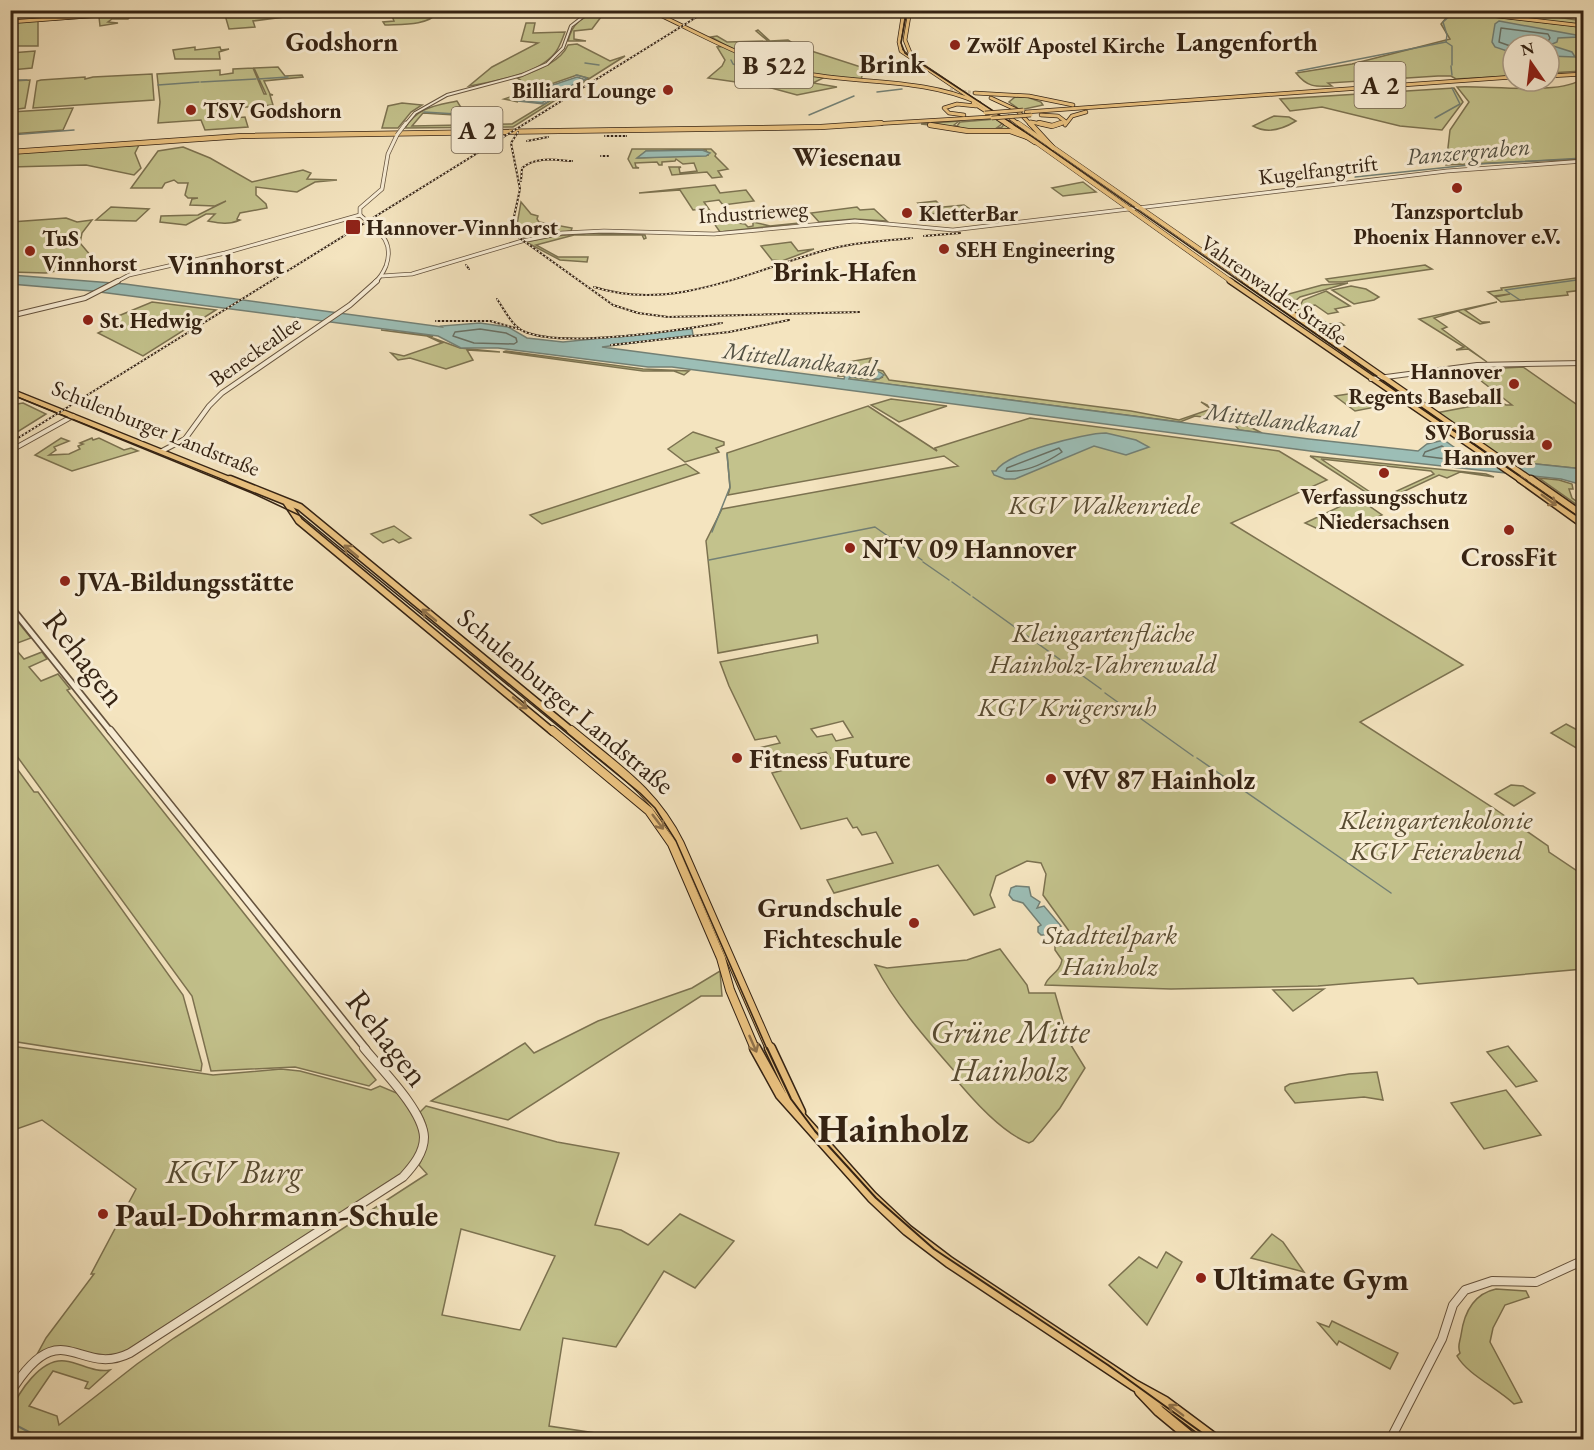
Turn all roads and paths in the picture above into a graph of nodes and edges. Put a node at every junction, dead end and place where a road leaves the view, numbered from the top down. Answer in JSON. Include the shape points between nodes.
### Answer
{"nodes":[{"id":1,"x":391,"y":10,"type":"edge"},
{"id":2,"x":631,"y":10,"type":"edge"},
{"id":3,"x":651,"y":10,"type":"edge"},
{"id":4,"x":904,"y":10,"type":"edge"},
{"id":5,"x":910,"y":10,"type":"edge"},
{"id":6,"x":1446,"y":10,"type":"edge"},
{"id":7,"x":1452,"y":10,"type":"edge"},
{"id":8,"x":591,"y":12,"type":"edge"},
{"id":9,"x":668,"y":12,"type":"edge"},
{"id":10,"x":661,"y":16,"type":"junction"},
{"id":11,"x":672,"y":19,"type":"junction"},
{"id":12,"x":10,"y":22,"type":"edge"},
{"id":13,"x":1584,"y":26,"type":"edge"},
{"id":14,"x":1584,"y":73,"type":"edge"},
{"id":15,"x":1561,"y":74,"type":"edge"},
{"id":16,"x":1501,"y":79,"type":"edge"},
{"id":17,"x":918,"y":86,"type":"junction"},
{"id":18,"x":950,"y":89,"type":"tunnel mouth"},
{"id":19,"x":959,"y":92,"type":"junction"},
{"id":20,"x":975,"y":95,"type":"junction"},
{"id":21,"x":1222,"y":98,"type":"junction"},
{"id":22,"x":980,"y":105,"type":"junction"},
{"id":23,"x":1095,"y":105,"type":"junction"},
{"id":24,"x":1011,"y":106,"type":"junction"},
{"id":25,"x":1108,"y":109,"type":"junction"},
{"id":26,"x":1028,"y":112,"type":"junction"},
{"id":27,"x":969,"y":115,"type":"junction"},
{"id":28,"x":989,"y":115,"type":"junction"},
{"id":29,"x":926,"y":118,"type":"junction"},
{"id":30,"x":973,"y":120,"type":"junction"},
{"id":31,"x":1000,"y":120,"type":"junction"},
{"id":32,"x":1027,"y":120,"type":"junction"},
{"id":33,"x":921,"y":122,"type":"junction"},
{"id":34,"x":906,"y":123,"type":"junction"},
{"id":35,"x":768,"y":127,"type":"junction"},
{"id":36,"x":779,"y":127,"type":"junction"},
{"id":37,"x":1039,"y":134,"type":"junction"},
{"id":38,"x":1027,"y":137,"type":"junction"},
{"id":39,"x":96,"y":139,"type":"dead end"},
{"id":40,"x":154,"y":139,"type":"junction"},
{"id":41,"x":1035,"y":142,"type":"junction"},
{"id":42,"x":1053,"y":148,"type":"junction"},
{"id":43,"x":10,"y":151,"type":"edge"},
{"id":44,"x":1584,"y":161,"type":"edge"},
{"id":45,"x":1138,"y":208,"type":"junction"},
{"id":46,"x":1129,"y":209,"type":"junction"},
{"id":47,"x":360,"y":212,"type":"junction"},
{"id":48,"x":346,"y":217,"type":"joint"},
{"id":49,"x":382,"y":276,"type":"junction"},
{"id":50,"x":402,"y":276,"type":"junction"},
{"id":51,"x":116,"y":281,"type":"joint"},
{"id":52,"x":374,"y":285,"type":"junction"},
{"id":53,"x":1273,"y":300,"type":"junction"},
{"id":54,"x":1263,"y":302,"type":"junction"},
{"id":55,"x":10,"y":316,"type":"edge"},
{"id":56,"x":1582,"y":364,"type":"edge"},
{"id":57,"x":1409,"y":374,"type":"joint"},
{"id":58,"x":1384,"y":378,"type":"junction"},
{"id":59,"x":1373,"y":380,"type":"junction"},
{"id":60,"x":10,"y":391,"type":"edge"},
{"id":61,"x":73,"y":416,"type":"junction"},
{"id":62,"x":10,"y":451,"type":"edge"},
{"id":63,"x":162,"y":451,"type":"junction"},
{"id":64,"x":1584,"y":516,"type":"edge"},
{"id":65,"x":1584,"y":525,"type":"edge"},
{"id":66,"x":10,"y":606,"type":"edge"},
{"id":67,"x":1584,"y":1260,"type":"edge"},
{"id":68,"x":1134,"y":1385,"type":"junction"},
{"id":69,"x":10,"y":1393,"type":"edge"},
{"id":70,"x":1194,"y":1440,"type":"edge"},
{"id":71,"x":1216,"y":1440,"type":"edge"},
{"id":72,"x":1390,"y":1440,"type":"edge"}],
"edges":[{"from":1,"to":12,"type":"main road","via":[[101,15]]},
{"from":2,"to":8,"type":"highway"},
{"from":3,"to":10,"type":"highway","number":"B 522"},
{"from":3,"to":11,"type":"highway","number":"B 522"},
{"from":4,"to":19,"type":"main road","via":[[900,50]]},
{"from":5,"to":19,"type":"main road","via":[[904,43],[907,51]]},
{"from":6,"to":13,"type":"main road"},
{"from":7,"to":13,"type":"main road"},
{"from":8,"to":10,"type":"highway"},
{"from":8,"to":47,"type":"street","bridge":true,"via":[[569,29],[561,52],[547,64],[431,102],[413,114],[388,154],[382,189]]},
{"from":9,"to":11,"type":"highway"},
{"from":10,"to":17,"type":"highway","number":"B 522","via":[[775,67],[831,78]]},
{"from":11,"to":18,"type":"highway","number":"B 522","via":[[738,52],[784,68]]},
{"from":14,"to":15,"type":"highway"},
{"from":16,"to":21,"type":"highway","number":"A 2"},
{"from":17,"to":19,"type":"highway"},
{"from":17,"to":22,"type":"highway","number":"B 522","via":[[955,93]]},
{"from":19,"to":20,"type":"main road","name":"Vahrenwalder Straße"},
{"from":19,"to":22,"type":"highway"},
{"from":19,"to":22,"type":"main road","name":"Vahrenwalder Straße"},
{"from":19,"to":29,"type":"highway","via":[[957,100],[941,107],[941,114]]},
{"from":20,"to":23,"type":"highway","via":[[1029,96]]},
{"from":20,"to":24,"type":"highway"},
{"from":20,"to":42,"type":"main road","name":"Vahrenwalder Straße"},
{"from":21,"to":23,"type":"highway"},
{"from":21,"to":25,"type":"highway"},
{"from":21,"to":26,"type":"highway","number":"A 2"},
{"from":22,"to":27,"type":"highway","via":[[944,108]]},
{"from":22,"to":28,"type":"main road","name":"Vahrenwalder Straße"},
{"from":22,"to":31,"type":"highway"},
{"from":23,"to":26,"type":"highway"},
{"from":24,"to":26,"type":"highway","via":[[1007,99],[1018,96],[1045,104]]},
{"from":24,"to":32,"type":"highway"},
{"from":25,"to":26,"type":"highway"},
{"from":25,"to":37,"type":"highway","via":[[1077,114],[1066,125],[1046,128]]},
{"from":26,"to":28,"type":"highway","bridge":true},
{"from":26,"to":28,"type":"highway","bridge":true},
{"from":26,"to":32,"type":"highway","via":[[1058,116],[1065,122],[1044,126]]},
{"from":27,"to":28,"type":"highway"},
{"from":27,"to":29,"type":"highway"},
{"from":28,"to":30,"type":"highway"},
{"from":28,"to":33,"type":"highway","number":"A 2"},
{"from":28,"to":41,"type":"main road","name":"Vahrenwalder Straße"},
{"from":29,"to":33,"type":"highway"},
{"from":30,"to":31,"type":"highway","via":[[955,125],[966,130],[992,129],[1002,125]]},
{"from":30,"to":33,"type":"highway"},
{"from":31,"to":38,"type":"highway"},
{"from":32,"to":37,"type":"highway"},
{"from":33,"to":34,"type":"highway"},
{"from":33,"to":34,"type":"highway","number":"A 2"},
{"from":33,"to":38,"type":"highway"},
{"from":34,"to":36,"type":"highway","number":"A 2"},
{"from":34,"to":36,"type":"highway","number":"A 2"},
{"from":34,"to":36,"type":"highway"},
{"from":35,"to":36,"type":"highway","number":"A 2"},
{"from":35,"to":40,"type":"highway","number":"A 2","via":[[329,131]]},
{"from":35,"to":43,"type":"highway","number":"A 2","via":[[274,135]]},
{"from":37,"to":42,"type":"highway"},
{"from":38,"to":41,"type":"highway"},
{"from":39,"to":40,"type":"highway"},
{"from":40,"to":43,"type":"highway","number":"A 2"},
{"from":41,"to":46,"type":"main road","name":"Vahrenwalder Straße"},
{"from":42,"to":45,"type":"main road","name":"Vahrenwalder Straße"},
{"from":44,"to":45,"type":"street","name":"Kugelfangtrift","via":[[1455,170]]},
{"from":45,"to":46,"type":"street","name":"Kugelfangtrift"},
{"from":45,"to":53,"type":"main road","name":"Vahrenwalder Straße"},
{"from":46,"to":50,"type":"street","name":"Industrieweg","via":[[942,230],[855,220],[714,234],[570,232],[522,241]]},
{"from":46,"to":54,"type":"main road","name":"Vahrenwalder Straße"},
{"from":47,"to":48,"type":"street"},
{"from":47,"to":49,"type":"street","name":"Beneckeallee","via":[[388,244],[390,254]]},
{"from":48,"to":51,"type":"street"},
{"from":49,"to":50,"type":"street","name":"Industrieweg"},
{"from":49,"to":52,"type":"street","name":"Beneckeallee"},
{"from":50,"to":52,"type":"street","name":"Beneckeallee"},
{"from":51,"to":55,"type":"street","via":[[81,300]]},
{"from":52,"to":63,"type":"street","name":"Beneckeallee","via":[[222,393],[185,439]]},
{"from":53,"to":54,"type":"main road"},
{"from":53,"to":58,"type":"main road","name":"Vahrenwalder Straße"},
{"from":54,"to":59,"type":"main road","name":"Vahrenwalder Straße"},
{"from":56,"to":57,"type":"street","via":[[1466,366]]},
{"from":57,"to":58,"type":"street"},
{"from":58,"to":59,"type":"street"},
{"from":58,"to":64,"type":"main road","name":"Vahrenwalder Straße"},
{"from":59,"to":65,"type":"main road","name":"Vahrenwalder Straße","one_way":true},
{"from":60,"to":61,"type":"main road","name":"Schulenburger Landstraße"},
{"from":61,"to":62,"type":"street"},
{"from":61,"to":63,"type":"main road","name":"Schulenburger Landstraße"},
{"from":63,"to":68,"type":"main road","name":"Schulenburger Landstraße","via":[[286,503],[299,521],[649,811],[672,844],[735,1003],[762,1064],[782,1095],[906,1230]]},
{"from":66,"to":69,"type":"street","name":"Rehagen","via":[[360,1042],[410,1107],[424,1134],[419,1156],[398,1182],[144,1345],[115,1359],[51,1350],[26,1367]]},
{"from":67,"to":72,"type":"street","via":[[1536,1282],[1492,1281],[1465,1290],[1453,1305],[1442,1339]]},
{"from":68,"to":70,"type":"main road","name":"Schulenburger Landstraße"},
{"from":71,"to":68,"type":"main road","name":"Schulenburger Landstraße","one_way":true,"via":[[1166,1402]]}]}
